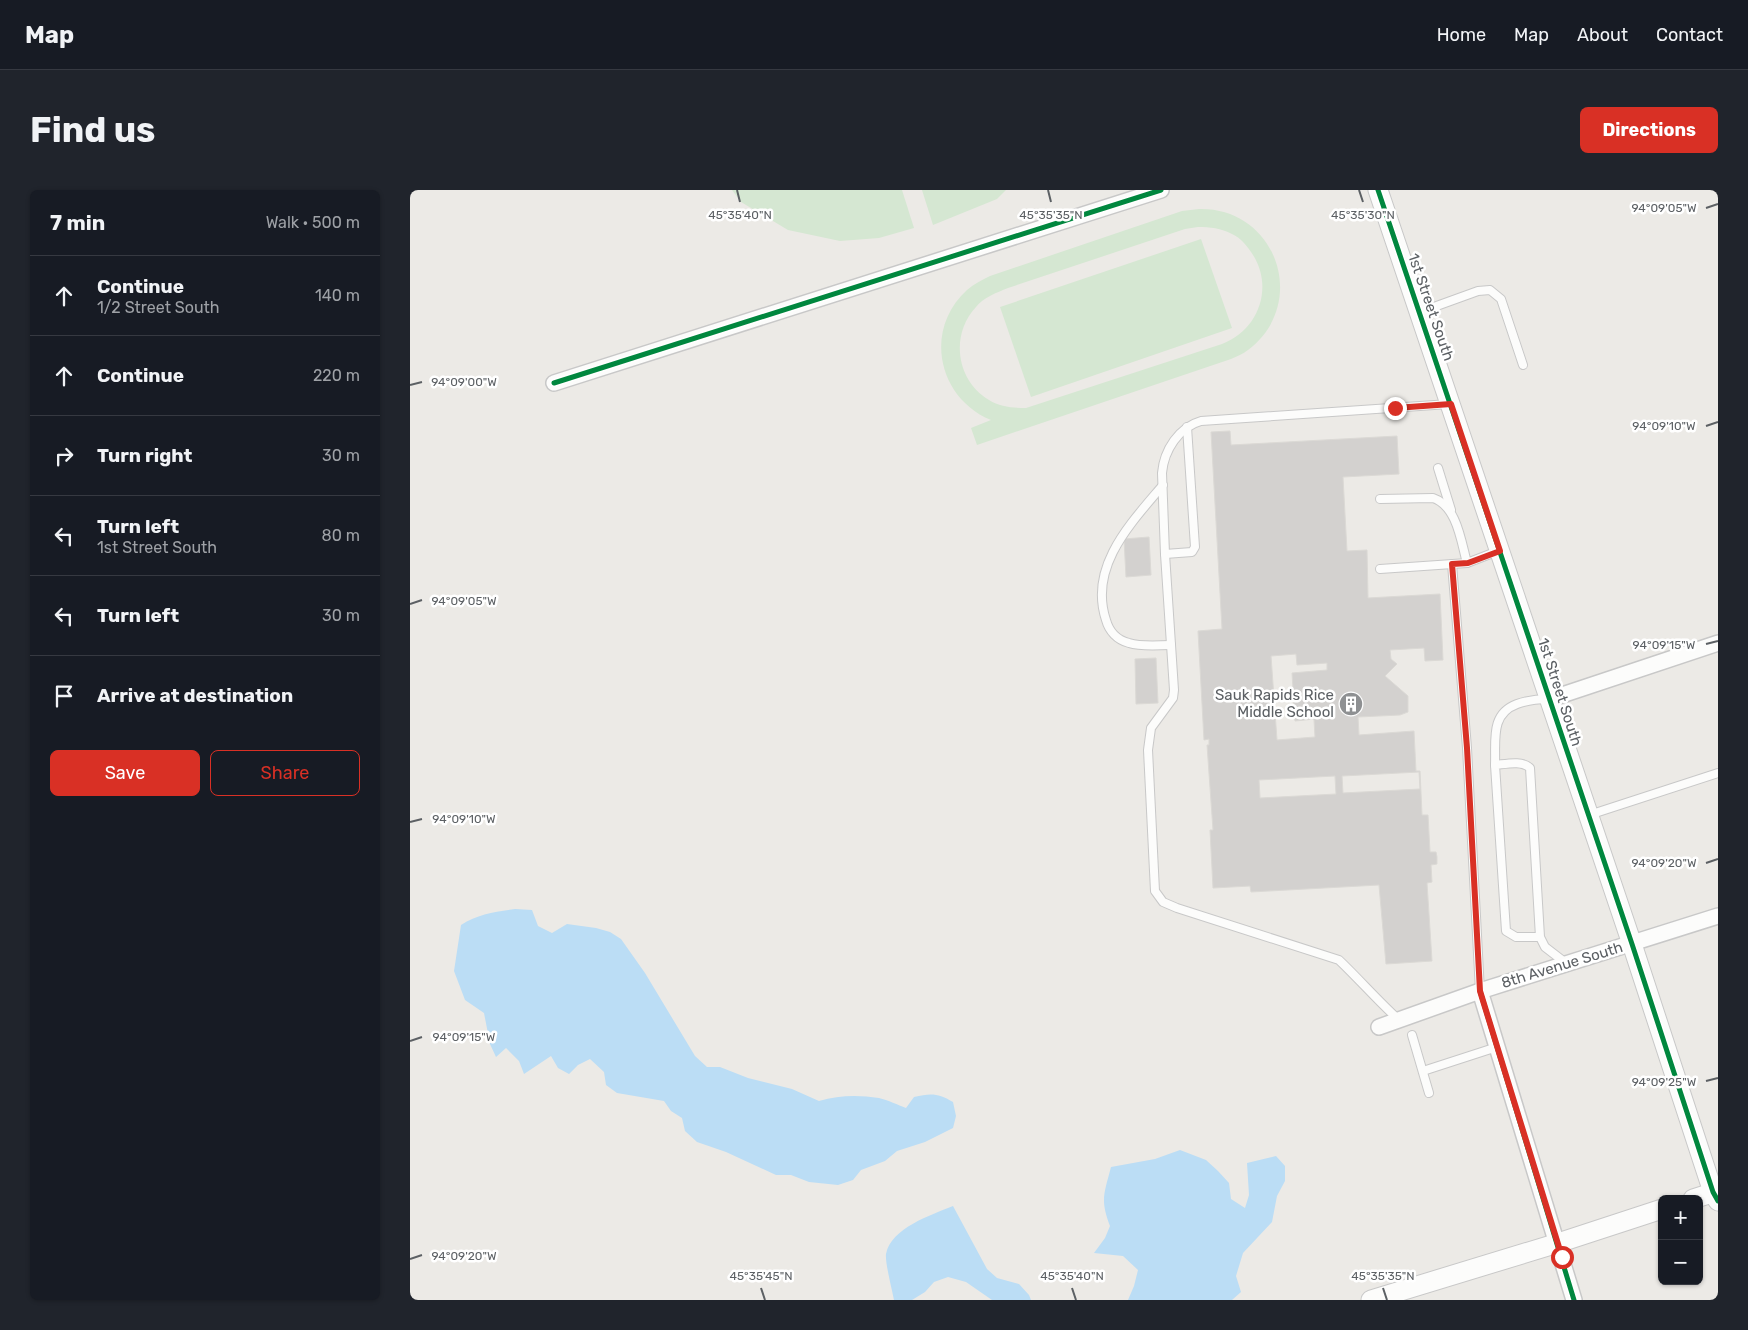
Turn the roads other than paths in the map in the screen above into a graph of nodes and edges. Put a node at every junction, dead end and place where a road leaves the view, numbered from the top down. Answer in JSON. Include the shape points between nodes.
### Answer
{"nodes":[{"id":1,"x":1161,"y":190,"type":"edge"},
{"id":2,"x":1378,"y":190,"type":"edge"},
{"id":3,"x":1420,"y":312,"type":"junction"},
{"id":4,"x":1523,"y":365,"type":"dead end"},
{"id":5,"x":554,"y":383,"type":"dead end"},
{"id":6,"x":1451,"y":404,"type":"junction"},
{"id":7,"x":1187,"y":427,"type":"junction"},
{"id":8,"x":1438,"y":468,"type":"dead end"},
{"id":9,"x":1163,"y":485,"type":"junction"},
{"id":10,"x":1380,"y":499,"type":"dead end"},
{"id":11,"x":1451,"y":512,"type":"junction"},
{"id":12,"x":1500,"y":551,"type":"junction"},
{"id":13,"x":1165,"y":554,"type":"junction"},
{"id":14,"x":1468,"y":563,"type":"junction"},
{"id":15,"x":1452,"y":564,"type":"junction"},
{"id":16,"x":1380,"y":568,"type":"dead end"},
{"id":17,"x":1718,"y":643,"type":"edge"},
{"id":18,"x":1171,"y":645,"type":"junction"},
{"id":19,"x":1550,"y":699,"type":"junction"},
{"id":20,"x":1495,"y":765,"type":"junction"},
{"id":21,"x":1718,"y":773,"type":"edge"},
{"id":22,"x":1588,"y":816,"type":"junction"},
{"id":23,"x":1718,"y":916,"type":"edge"},
{"id":24,"x":1540,"y":937,"type":"junction"},
{"id":25,"x":1632,"y":944,"type":"junction"},
{"id":26,"x":1567,"y":964,"type":"junction"},
{"id":27,"x":1480,"y":991,"type":"junction"},
{"id":28,"x":1399,"y":1020,"type":"junction"},
{"id":29,"x":1379,"y":1027,"type":"dead end"},
{"id":30,"x":1412,"y":1035,"type":"dead end"},
{"id":31,"x":1497,"y":1047,"type":"junction"},
{"id":32,"x":1423,"y":1071,"type":"junction"},
{"id":33,"x":1429,"y":1093,"type":"dead end"},
{"id":34,"x":1716,"y":1194,"type":"edge"},
{"id":35,"x":1703,"y":1197,"type":"edge"},
{"id":36,"x":1658,"y":1210,"type":"edge"},
{"id":37,"x":1558,"y":1243,"type":"junction"},
{"id":38,"x":1378,"y":1299,"type":"edge"},
{"id":39,"x":1574,"y":1300,"type":"edge"}],
"edges":[{"from":1,"to":5,"type":"street"},
{"from":2,"to":3,"type":"street","name":"1st Street South"},
{"from":3,"to":4,"type":"lane","via":[[1478,291],[1490,290],[1501,299]]},
{"from":3,"to":6,"type":"street","name":"1st Street South"},
{"from":6,"to":7,"type":"lane","via":[[1201,421]]},
{"from":6,"to":12,"type":"street","name":"1st Street South"},
{"from":7,"to":9,"type":"lane","via":[[1163,460]]},
{"from":7,"to":13,"type":"lane","via":[[1195,547],[1192,552]]},
{"from":8,"to":11,"type":"lane"},
{"from":9,"to":13,"type":"lane"},
{"from":9,"to":18,"type":"lane","via":[[1119,539],[1106,568],[1101,596],[1109,630],[1119,638],[1128,643]]},
{"from":10,"to":11,"type":"lane","via":[[1433,498],[1440,500]]},
{"from":11,"to":14,"type":"lane"},
{"from":12,"to":14,"type":"lane"},
{"from":12,"to":19,"type":"street","name":"1st Street South"},
{"from":13,"to":18,"type":"lane"},
{"from":14,"to":15,"type":"lane"},
{"from":15,"to":16,"type":"lane"},
{"from":15,"to":27,"type":"lane","via":[[1467,748]]},
{"from":17,"to":19,"type":"street"},
{"from":18,"to":28,"type":"lane","via":[[1174,690],[1151,728],[1148,750],[1155,891],[1163,902],[1177,908],[1339,960]]},
{"from":19,"to":20,"type":"lane","via":[[1530,699],[1502,712],[1496,735]]},
{"from":19,"to":22,"type":"street","name":"1st Street South"},
{"from":20,"to":24,"type":"lane","via":[[1506,931],[1516,937]]},
{"from":20,"to":24,"type":"lane","via":[[1519,763],[1530,768]]},
{"from":21,"to":22,"type":"lane"},
{"from":22,"to":25,"type":"street","name":"1st Street South"},
{"from":23,"to":25,"type":"street","name":"8th Avenue South"},
{"from":24,"to":26,"type":"lane","via":[[1545,947]]},
{"from":25,"to":26,"type":"street","name":"8th Avenue South"},
{"from":25,"to":34,"type":"street","name":"1st Street South"},
{"from":26,"to":27,"type":"street","name":"8th Avenue South"},
{"from":27,"to":28,"type":"street","name":"8th Avenue South"},
{"from":27,"to":31,"type":"street"},
{"from":28,"to":29,"type":"street","name":"8th Avenue South"},
{"from":30,"to":32,"type":"lane"},
{"from":31,"to":32,"type":"lane"},
{"from":31,"to":37,"type":"street"},
{"from":32,"to":33,"type":"lane"},
{"from":34,"to":35,"type":"street"},
{"from":36,"to":37,"type":"street"},
{"from":37,"to":38,"type":"street"},
{"from":37,"to":39,"type":"street"}]}
